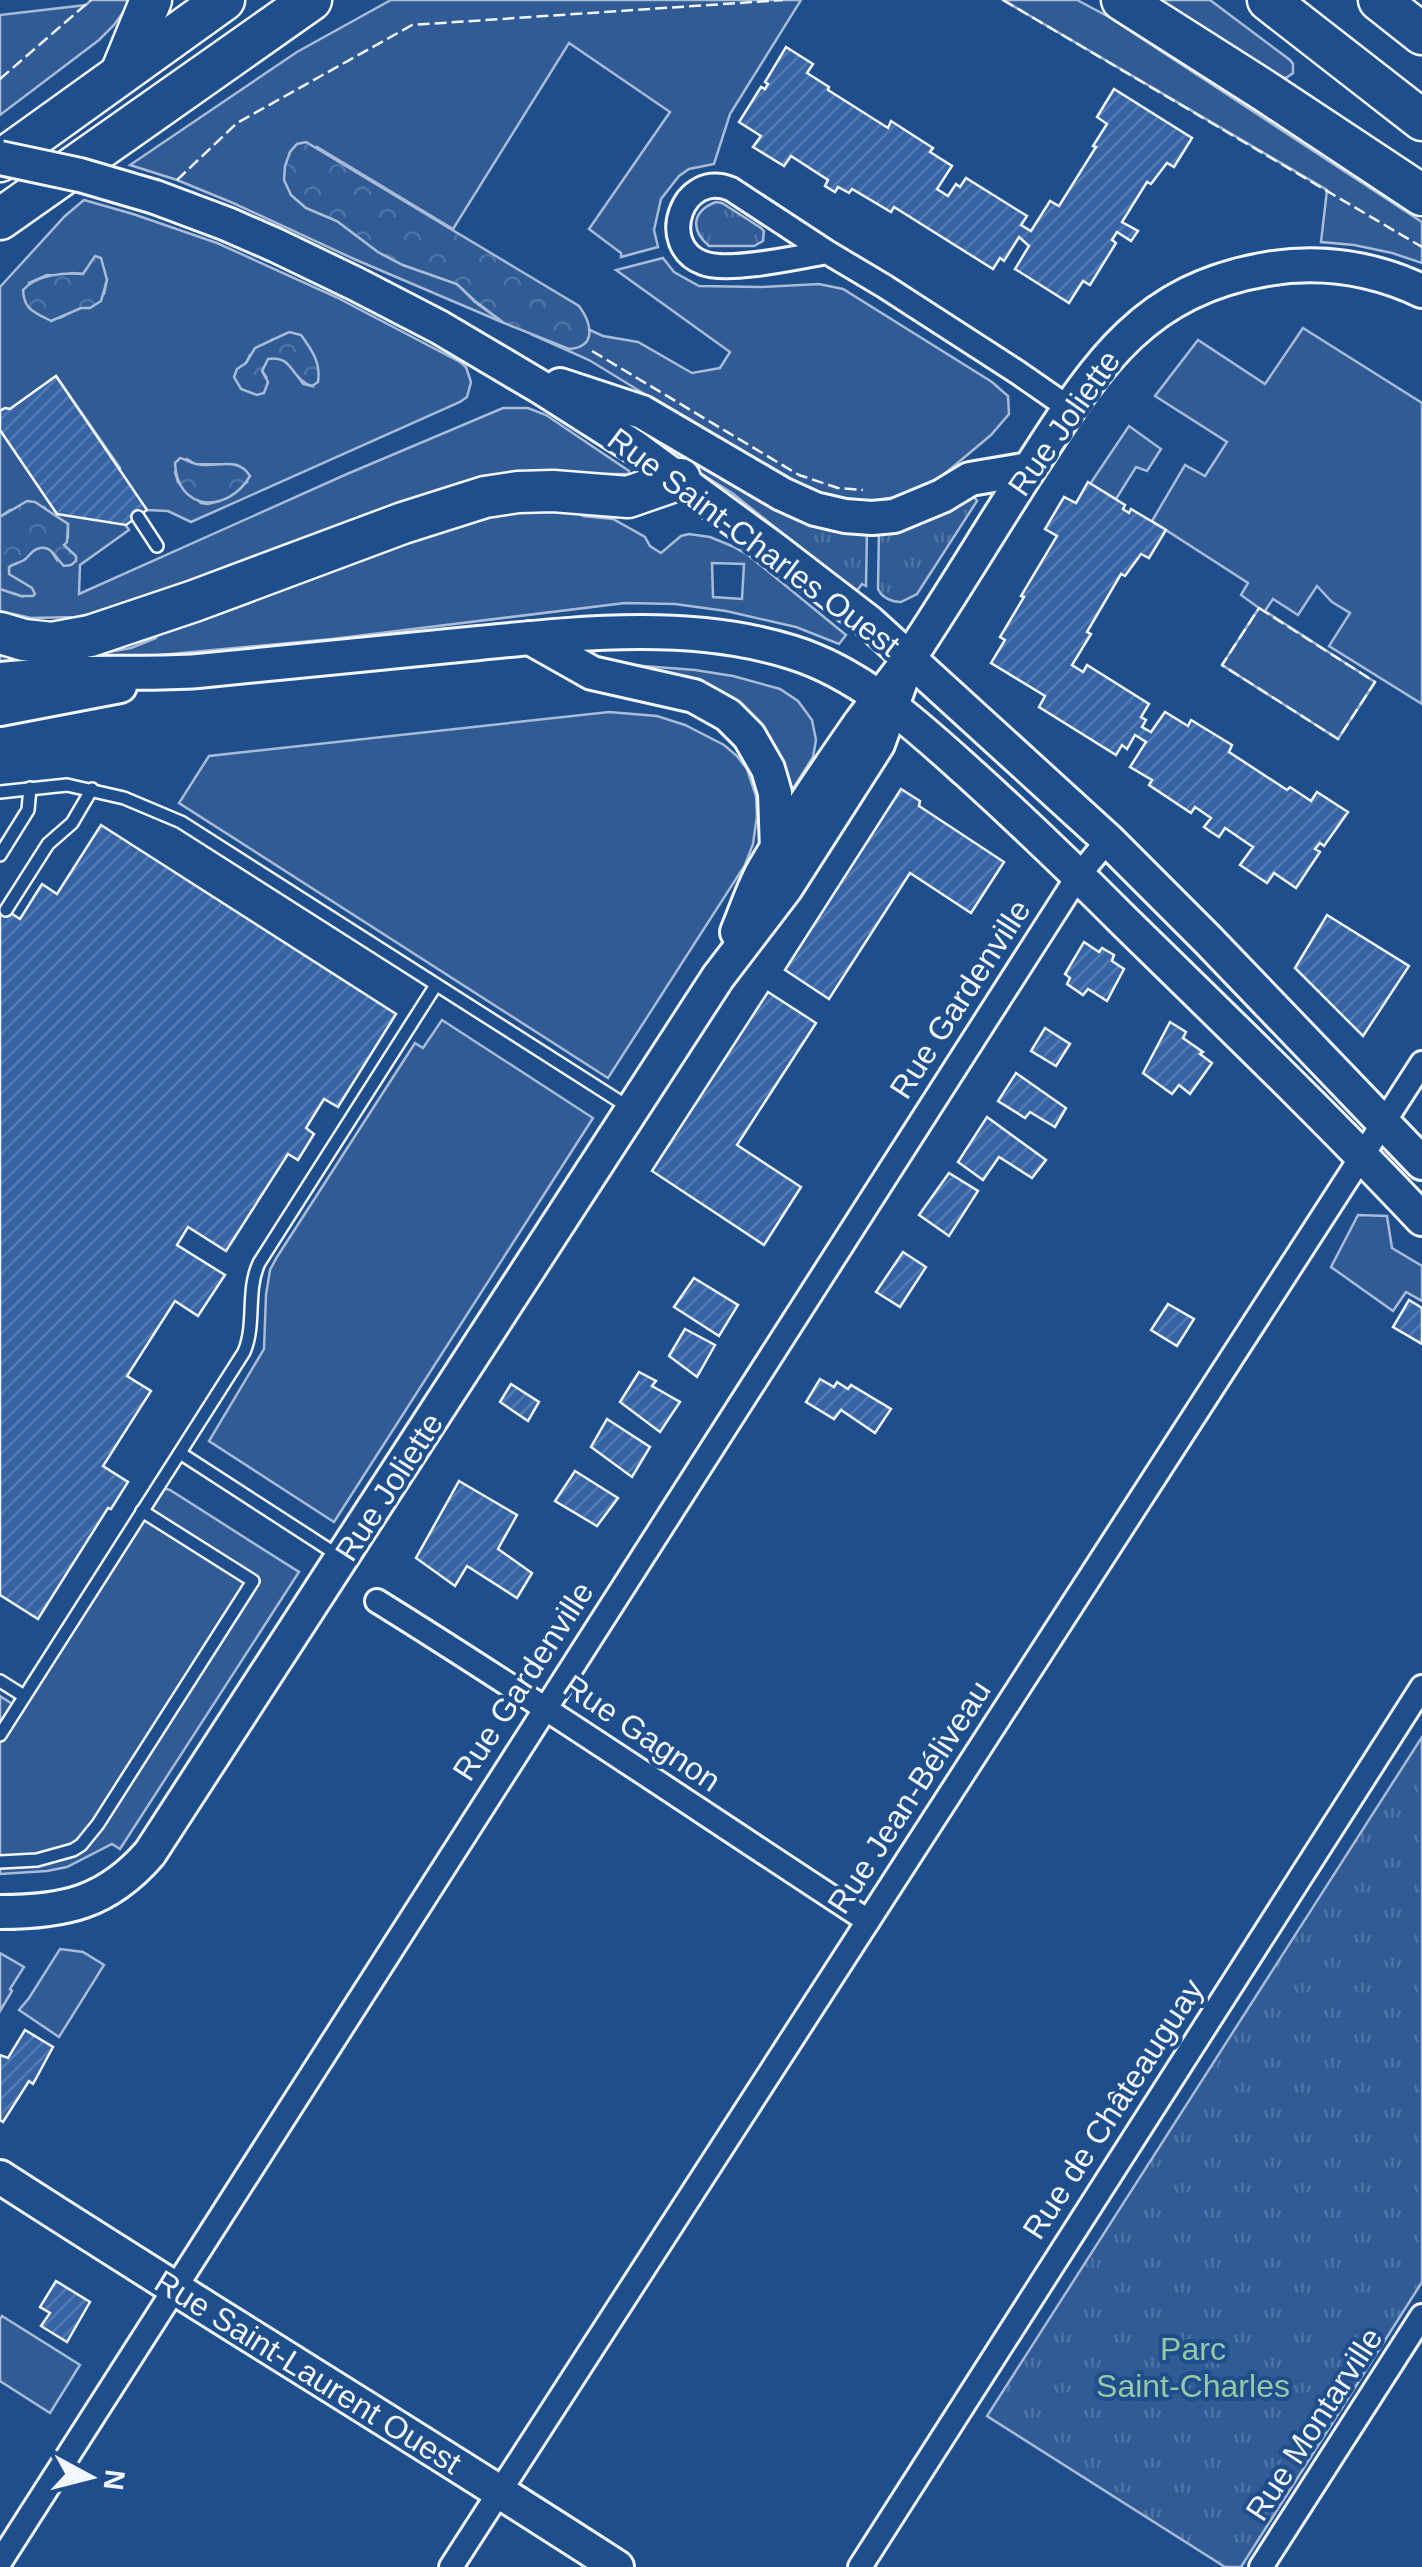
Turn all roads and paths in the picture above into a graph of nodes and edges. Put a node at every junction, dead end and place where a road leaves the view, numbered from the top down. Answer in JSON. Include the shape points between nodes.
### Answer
{"nodes":[{"id":1,"x":152,"y":0,"type":"edge"},
{"id":2,"x":224,"y":0,"type":"edge"},
{"id":3,"x":310,"y":0,"type":"edge"},
{"id":4,"x":1122,"y":0,"type":"edge"},
{"id":5,"x":1268,"y":0,"type":"edge"},
{"id":6,"x":1379,"y":0,"type":"edge"},
{"id":7,"x":1422,"y":34,"type":"edge"},
{"id":8,"x":121,"y":73,"type":"junction"},
{"id":9,"x":1422,"y":120,"type":"edge"},
{"id":10,"x":0,"y":160,"type":"edge"},
{"id":11,"x":48,"y":183,"type":"junction"},
{"id":12,"x":1422,"y":196,"type":"edge"},
{"id":13,"x":0,"y":219,"type":"edge"},
{"id":14,"x":0,"y":249,"type":"edge"},
{"id":15,"x":827,"y":252,"type":"junction"},
{"id":16,"x":1422,"y":291,"type":"edge"},
{"id":17,"x":512,"y":370,"type":"junction"},
{"id":18,"x":1069,"y":408,"type":"junction"},
{"id":19,"x":1030,"y":468,"type":"junction"},
{"id":20,"x":680,"y":478,"type":"junction"},
{"id":21,"x":138,"y":517,"type":"dead end"},
{"id":22,"x":158,"y":546,"type":"dead end"},
{"id":23,"x":0,"y":632,"type":"edge"},
{"id":24,"x":530,"y":638,"type":"junction"},
{"id":25,"x":908,"y":660,"type":"junction"},
{"id":26,"x":193,"y":671,"type":"junction"},
{"id":27,"x":0,"y":679,"type":"edge"},
{"id":28,"x":886,"y":703,"type":"junction"},
{"id":29,"x":0,"y":710,"type":"edge"},
{"id":30,"x":30,"y":788,"type":"junction"},
{"id":31,"x":92,"y":789,"type":"junction"},
{"id":32,"x":0,"y":792,"type":"edge"},
{"id":33,"x":1108,"y":840,"type":"junction"},
{"id":34,"x":776,"y":850,"type":"junction"},
{"id":35,"x":0,"y":854,"type":"edge"},
{"id":36,"x":1078,"y":876,"type":"junction"},
{"id":37,"x":6,"y":910,"type":"dead end"},
{"id":38,"x":718,"y":977,"type":"junction"},
{"id":39,"x":436,"y":984,"type":"junction"},
{"id":40,"x":1422,"y":1063,"type":"edge"},
{"id":41,"x":633,"y":1110,"type":"junction"},
{"id":42,"x":1384,"y":1122,"type":"junction"},
{"id":43,"x":1362,"y":1156,"type":"junction"},
{"id":44,"x":1422,"y":1162,"type":"edge"},
{"id":45,"x":1422,"y":1220,"type":"edge"},
{"id":46,"x":180,"y":1452,"type":"junction"},
{"id":47,"x":142,"y":1512,"type":"junction"},
{"id":48,"x":343,"y":1558,"type":"junction"},
{"id":49,"x":378,"y":1601,"type":"dead end"},
{"id":50,"x":0,"y":1681,"type":"edge"},
{"id":51,"x":1422,"y":1687,"type":"edge"},
{"id":52,"x":24,"y":1696,"type":"junction"},
{"id":53,"x":546,"y":1706,"type":"junction"},
{"id":54,"x":0,"y":1735,"type":"edge"},
{"id":55,"x":0,"y":1862,"type":"edge"},
{"id":56,"x":0,"y":1912,"type":"edge"},
{"id":57,"x":868,"y":1921,"type":"junction"},
{"id":58,"x":0,"y":2177,"type":"edge"},
{"id":59,"x":174,"y":2289,"type":"junction"},
{"id":60,"x":1422,"y":2316,"type":"edge"},
{"id":61,"x":500,"y":2491,"type":"junction"},
{"id":62,"x":0,"y":2562,"type":"edge"},
{"id":63,"x":451,"y":2567,"type":"edge"},
{"id":64,"x":617,"y":2567,"type":"edge"},
{"id":65,"x":860,"y":2567,"type":"edge"},
{"id":66,"x":1261,"y":2567,"type":"edge"}],
"edges":[{"from":1,"to":8,"type":"highway"},
{"from":2,"to":8,"type":"highway"},
{"from":3,"to":11,"type":"highway"},
{"from":4,"to":12,"type":"highway"},
{"from":5,"to":9,"type":"highway"},
{"from":6,"to":7,"type":"highway"},
{"from":8,"to":10,"type":"highway"},
{"from":10,"to":17,"type":"street","name":"Rue Saint-Charles Ouest","bridge":true,"via":[[80,175],[227,224],[414,313]]},
{"from":11,"to":13,"type":"highway"},
{"from":11,"to":14,"type":"highway"},
{"from":15,"to":15,"type":"street","via":[[724,186],[698,190],[678,220],[684,248],[706,264]]},
{"from":15,"to":18,"type":"street"},
{"from":16,"to":18,"type":"street","name":"Rue Joliette","via":[[1326,266],[1252,272],[1210,284],[1152,315],[1113,350]]},
{"from":17,"to":19,"type":"street","via":[[642,412],[782,494],[845,516],[894,516],[970,480]]},
{"from":17,"to":20,"type":"street","name":"Rue Saint-Charles Ouest"},
{"from":18,"to":19,"type":"street","name":"Rue Joliette"},
{"from":19,"to":25,"type":"street","name":"Rue Joliette"},
{"from":20,"to":23,"type":"highway","via":[[628,497],[554,491],[484,497],[90,636],[52,643]]},
{"from":20,"to":25,"type":"street","name":"Rue Saint-Charles Ouest","via":[[852,608]]},
{"from":21,"to":22,"type":"lane"},
{"from":24,"to":26,"type":"street","name":"Rue Saint-Charles Ouest"},
{"from":24,"to":28,"type":"street","name":"Rue Saint-Charles Ouest","via":[[652,633],[731,639],[808,658]]},
{"from":24,"to":34,"type":"street","via":[[592,673],[681,692],[728,715],[768,769]]},
{"from":25,"to":28,"type":"street","name":"Rue Joliette"},
{"from":25,"to":33,"type":"street","name":"Rue Saint-Charles Ouest"},
{"from":26,"to":27,"type":"street","name":"Rue Saint-Charles Ouest"},
{"from":26,"to":29,"type":"street"},
{"from":28,"to":34,"type":"street","name":"Rue Joliette"},
{"from":28,"to":36,"type":"street","name":"Rue Saint-Charles Ouest"},
{"from":28,"to":38,"type":"street","name":"Rue Joliette","via":[[878,744],[786,888]]},
{"from":30,"to":31,"type":"lane"},
{"from":30,"to":32,"type":"lane"},
{"from":30,"to":35,"type":"lane","via":[[28,810]]},
{"from":31,"to":37,"type":"lane"},
{"from":31,"to":39,"type":"lane","via":[[181,822]]},
{"from":33,"to":36,"type":"street","name":"Rue Gardenville"},
{"from":33,"to":42,"type":"street","name":"Rue Saint-Charles Ouest"},
{"from":34,"to":38,"type":"street","name":"Rue Joliette"},
{"from":36,"to":43,"type":"street","name":"Rue Saint-Charles Ouest"},
{"from":36,"to":53,"type":"street","name":"Rue Gardenville"},
{"from":38,"to":41,"type":"street","name":"Rue Joliette"},
{"from":39,"to":41,"type":"lane"},
{"from":39,"to":46,"type":"lane","via":[[259,1263],[247,1346]]},
{"from":40,"to":42,"type":"street","name":"Rue Jean-Béliveau"},
{"from":41,"to":48,"type":"street","name":"Rue Joliette"},
{"from":42,"to":43,"type":"street","name":"Rue Jean-Béliveau"},
{"from":42,"to":44,"type":"street","name":"Rue Saint-Charles Ouest"},
{"from":43,"to":45,"type":"street","name":"Rue Saint-Charles Ouest"},
{"from":43,"to":57,"type":"street","name":"Rue Jean-Béliveau"},
{"from":46,"to":47,"type":"lane"},
{"from":46,"to":48,"type":"lane"},
{"from":47,"to":52,"type":"lane"},
{"from":47,"to":55,"type":"lane","via":[[253,1582],[81,1845],[55,1857]]},
{"from":48,"to":56,"type":"street","name":"Rue Joliette","via":[[134,1871],[76,1905]]},
{"from":49,"to":53,"type":"street","name":"Rue Gagnon"},
{"from":50,"to":52,"type":"lane"},
{"from":51,"to":65,"type":"street","name":"Rue de Châteauguay"},
{"from":52,"to":54,"type":"lane"},
{"from":53,"to":57,"type":"street","name":"Rue Gagnon"},
{"from":53,"to":59,"type":"street","name":"Rue Gardenville"},
{"from":57,"to":61,"type":"street","name":"Rue Jean-Béliveau"},
{"from":58,"to":59,"type":"street","name":"Rue Saint-Laurent Ouest"},
{"from":59,"to":61,"type":"street","name":"Rue Saint-Laurent Ouest"},
{"from":59,"to":62,"type":"street","name":"Rue Gardenville"},
{"from":60,"to":66,"type":"street","name":"Rue Montarville"},
{"from":61,"to":63,"type":"street","name":"Rue Jean-Béliveau"},
{"from":61,"to":64,"type":"street","name":"Rue Saint-Laurent Ouest"}]}
